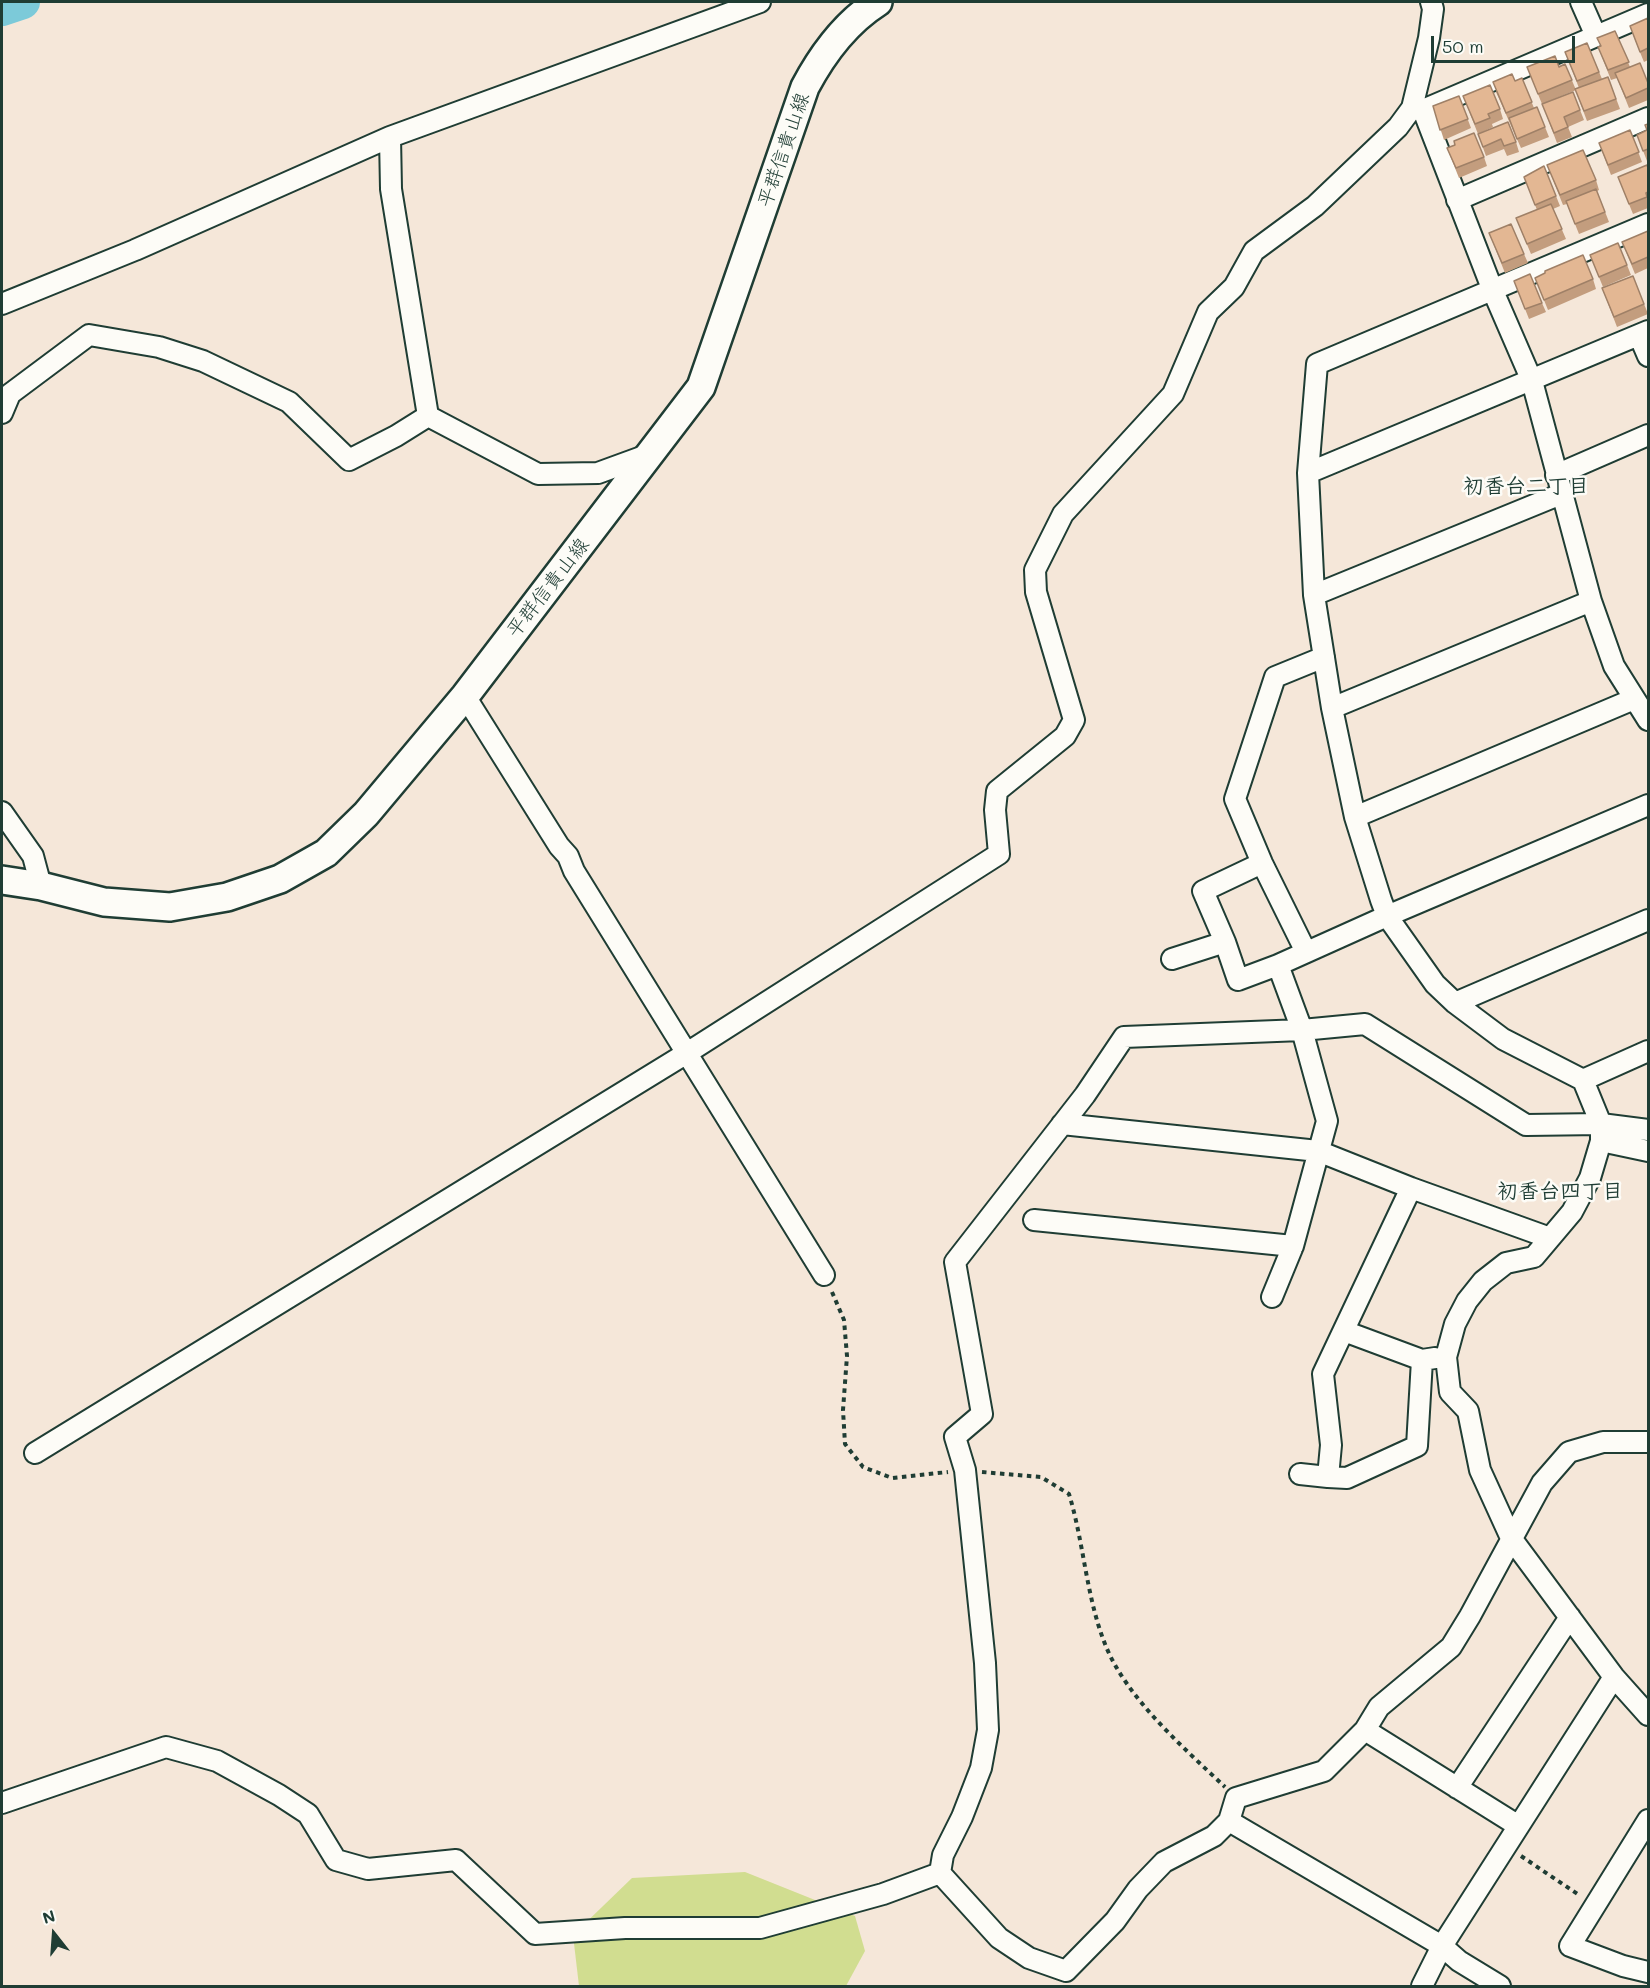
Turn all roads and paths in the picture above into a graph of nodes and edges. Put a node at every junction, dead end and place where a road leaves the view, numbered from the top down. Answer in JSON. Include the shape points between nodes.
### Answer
{"nodes":[{"id":1,"x":760,"y":2,"type":"edge"},
{"id":2,"x":878,"y":2,"type":"edge"},
{"id":3,"x":1431,"y":2,"type":"edge"},
{"id":4,"x":1581,"y":2,"type":"edge"},
{"id":5,"x":1648,"y":14,"type":"edge"},
{"id":6,"x":1596,"y":36,"type":"junction"},
{"id":7,"x":1417,"y":109,"type":"junction"},
{"id":8,"x":1648,"y":118,"type":"edge"},
{"id":9,"x":390,"y":137,"type":"junction"},
{"id":10,"x":1457,"y":200,"type":"junction"},
{"id":11,"x":1648,"y":224,"type":"edge"},
{"id":12,"x":1493,"y":291,"type":"junction"},
{"id":13,"x":5,"y":300,"type":"edge"},
{"id":14,"x":1644,"y":333,"type":"edge"},
{"id":15,"x":1648,"y":356,"type":"edge"},
{"id":16,"x":1532,"y":381,"type":"junction"},
{"id":17,"x":2,"y":413,"type":"edge"},
{"id":18,"x":428,"y":416,"type":"junction"},
{"id":19,"x":1648,"y":435,"type":"edge"},
{"id":20,"x":651,"y":454,"type":"junction"},
{"id":21,"x":1308,"y":473,"type":"junction"},
{"id":22,"x":1559,"y":485,"type":"junction"},
{"id":23,"x":1314,"y":595,"type":"junction"},
{"id":24,"x":1591,"y":601,"type":"junction"},
{"id":25,"x":1324,"y":657,"type":"junction"},
{"id":26,"x":465,"y":696,"type":"junction"},
{"id":27,"x":1634,"y":699,"type":"junction"},
{"id":28,"x":1332,"y":708,"type":"junction"},
{"id":29,"x":1648,"y":720,"type":"edge"},
{"id":30,"x":1648,"y":805,"type":"edge"},
{"id":31,"x":2,"y":812,"type":"edge"},
{"id":32,"x":1355,"y":817,"type":"junction"},
{"id":33,"x":1262,"y":862,"type":"junction"},
{"id":34,"x":2,"y":880,"type":"edge"},
{"id":35,"x":41,"y":886,"type":"junction"},
{"id":36,"x":1387,"y":916,"type":"junction"},
{"id":37,"x":1648,"y":920,"type":"edge"},
{"id":38,"x":1225,"y":942,"type":"junction"},
{"id":39,"x":1306,"y":952,"type":"junction"},
{"id":40,"x":1172,"y":959,"type":"dead end"},
{"id":41,"x":1278,"y":965,"type":"junction"},
{"id":42,"x":1455,"y":1003,"type":"junction"},
{"id":43,"x":1302,"y":1030,"type":"junction"},
{"id":44,"x":1648,"y":1051,"type":"edge"},
{"id":45,"x":687,"y":1053,"type":"junction"},
{"id":46,"x":1582,"y":1080,"type":"junction"},
{"id":47,"x":1062,"y":1124,"type":"junction"},
{"id":48,"x":1648,"y":1130,"type":"edge"},
{"id":49,"x":1601,"y":1133,"type":"junction"},
{"id":50,"x":1318,"y":1151,"type":"junction"},
{"id":51,"x":1648,"y":1151,"type":"edge"},
{"id":52,"x":1411,"y":1188,"type":"junction"},
{"id":53,"x":1034,"y":1220,"type":"dead end"},
{"id":54,"x":1550,"y":1238,"type":"junction"},
{"id":55,"x":1293,"y":1246,"type":"junction"},
{"id":56,"x":824,"y":1275,"type":"joint"},
{"id":57,"x":1272,"y":1297,"type":"dead end"},
{"id":58,"x":1344,"y":1331,"type":"junction"},
{"id":59,"x":1446,"y":1357,"type":"junction"},
{"id":60,"x":1422,"y":1360,"type":"junction"},
{"id":61,"x":1648,"y":1442,"type":"edge"},
{"id":62,"x":35,"y":1453,"type":"dead end"},
{"id":63,"x":965,"y":1470,"type":"junction"},
{"id":64,"x":1300,"y":1474,"type":"dead end"},
{"id":65,"x":1328,"y":1477,"type":"junction"},
{"id":66,"x":1511,"y":1538,"type":"junction"},
{"id":67,"x":1570,"y":1617,"type":"junction"},
{"id":68,"x":1614,"y":1677,"type":"junction"},
{"id":69,"x":1648,"y":1715,"type":"edge"},
{"id":70,"x":1365,"y":1730,"type":"junction"},
{"id":71,"x":1457,"y":1788,"type":"junction"},
{"id":72,"x":1236,"y":1798,"type":"junction"},
{"id":73,"x":2,"y":1803,"type":"edge"},
{"id":74,"x":1648,"y":1820,"type":"edge"},
{"id":75,"x":1229,"y":1821,"type":"junction"},
{"id":76,"x":1517,"y":1825,"type":"junction"},
{"id":77,"x":1505,"y":1846,"type":"junction"},
{"id":78,"x":940,"y":1873,"type":"junction"},
{"id":79,"x":1595,"y":1905,"type":"junction"},
{"id":80,"x":1442,"y":1946,"type":"junction"},
{"id":81,"x":1648,"y":1972,"type":"edge"},
{"id":82,"x":1068,"y":1979,"type":"edge"},
{"id":83,"x":1422,"y":1986,"type":"edge"},
{"id":84,"x":1500,"y":1986,"type":"edge"}],
"edges":[{"from":1,"to":9,"type":"street"},
{"from":2,"to":20,"type":"main road","name":"平群信貴山線","via":[[841,32],[805,87],[701,387]]},
{"from":3,"to":7,"type":"street"},
{"from":4,"to":6,"type":"street"},
{"from":5,"to":6,"type":"street"},
{"from":6,"to":7,"type":"street"},
{"from":7,"to":10,"type":"street"},
{"from":7,"to":45,"type":"street","via":[[1315,206],[1254,251],[1234,287],[1208,312],[1173,394],[1063,514],[1035,570],[1036,592],[1074,720],[1065,736],[997,791],[999,854]]},
{"from":8,"to":10,"type":"street"},
{"from":9,"to":13,"type":"street","via":[[135,250]]},
{"from":9,"to":18,"type":"street","via":[[391,189]]},
{"from":10,"to":12,"type":"street"},
{"from":11,"to":12,"type":"street"},
{"from":12,"to":16,"type":"street"},
{"from":12,"to":21,"type":"street","via":[[1317,364]]},
{"from":14,"to":15,"type":"street"},
{"from":14,"to":16,"type":"street"},
{"from":16,"to":21,"type":"street"},
{"from":16,"to":22,"type":"street"},
{"from":17,"to":18,"type":"street","via":[[10,394],[89,335],[159,347],[235,376],[289,402],[349,460]]},
{"from":18,"to":20,"type":"street","via":[[538,474],[598,473]]},
{"from":19,"to":22,"type":"street"},
{"from":20,"to":26,"type":"main road","name":"平群信貴山線"},
{"from":21,"to":23,"type":"street"},
{"from":22,"to":23,"type":"street"},
{"from":22,"to":24,"type":"street"},
{"from":23,"to":25,"type":"street"},
{"from":24,"to":27,"type":"street","via":[[1614,666]]},
{"from":24,"to":28,"type":"street"},
{"from":25,"to":28,"type":"street"},
{"from":25,"to":33,"type":"street","via":[[1275,677],[1235,799]]},
{"from":26,"to":35,"type":"main road","name":"平群信貴山線","via":[[326,853],[280,879],[227,897],[170,907],[104,902]]},
{"from":26,"to":45,"type":"street"},
{"from":27,"to":29,"type":"street"},
{"from":27,"to":32,"type":"street"},
{"from":28,"to":32,"type":"street"},
{"from":30,"to":36,"type":"street"},
{"from":31,"to":35,"type":"street","via":[[33,856]]},
{"from":32,"to":36,"type":"street"},
{"from":33,"to":38,"type":"street","via":[[1203,891]]},
{"from":33,"to":39,"type":"street"},
{"from":34,"to":35,"type":"main road","name":"平群信貴山線"},
{"from":36,"to":39,"type":"street"},
{"from":36,"to":42,"type":"street","via":[[1435,984]]},
{"from":37,"to":42,"type":"street"},
{"from":38,"to":40,"type":"street"},
{"from":38,"to":41,"type":"street","via":[[1238,980]]},
{"from":39,"to":41,"type":"street"},
{"from":41,"to":43,"type":"street"},
{"from":42,"to":46,"type":"street","via":[[1503,1039]]},
{"from":43,"to":47,"type":"street","via":[[1124,1037]]},
{"from":43,"to":49,"type":"street","via":[[1365,1024],[1526,1125]]},
{"from":43,"to":50,"type":"street","via":[[1327,1121]]},
{"from":44,"to":46,"type":"street"},
{"from":45,"to":56,"type":"street"},
{"from":45,"to":62,"type":"street"},
{"from":46,"to":49,"type":"street"},
{"from":47,"to":50,"type":"street"},
{"from":47,"to":63,"type":"street","via":[[955,1262],[981,1414],[955,1437]]},
{"from":48,"to":49,"type":"street"},
{"from":49,"to":51,"type":"street"},
{"from":49,"to":54,"type":"street","via":[[1590,1178],[1572,1212]]},
{"from":50,"to":52,"type":"street"},
{"from":50,"to":55,"type":"street"},
{"from":52,"to":54,"type":"street"},
{"from":52,"to":58,"type":"street"},
{"from":53,"to":55,"type":"street"},
{"from":54,"to":59,"type":"street","via":[[1534,1257],[1506,1263],[1484,1281],[1455,1324]]},
{"from":55,"to":57,"type":"street"},
{"from":56,"to":63,"type":"path","via":[[844,1320],[845,1444],[863,1467],[892,1478]]},
{"from":58,"to":60,"type":"street"},
{"from":58,"to":65,"type":"street","via":[[1323,1374],[1331,1445]]},
{"from":59,"to":60,"type":"street"},
{"from":59,"to":66,"type":"street","via":[[1450,1392],[1468,1411],[1480,1470]]},
{"from":60,"to":65,"type":"street","via":[[1417,1446],[1347,1478]]},
{"from":61,"to":66,"type":"street","via":[[1603,1442],[1569,1452],[1542,1483]]},
{"from":63,"to":72,"type":"path","via":[[1041,1477],[1069,1494],[1089,1590],[1116,1668],[1165,1730]]},
{"from":63,"to":78,"type":"street","via":[[988,1730],[981,1768],[943,1855]]},
{"from":64,"to":65,"type":"street"},
{"from":66,"to":67,"type":"street"},
{"from":66,"to":70,"type":"street","via":[[1451,1647],[1379,1707]]},
{"from":67,"to":68,"type":"street"},
{"from":67,"to":71,"type":"street"},
{"from":68,"to":69,"type":"street"},
{"from":68,"to":76,"type":"street"},
{"from":70,"to":71,"type":"street"},
{"from":70,"to":72,"type":"street","via":[[1324,1771]]},
{"from":71,"to":76,"type":"street"},
{"from":72,"to":75,"type":"street"},
{"from":73,"to":78,"type":"street","via":[[166,1747],[217,1761],[308,1814],[336,1860],[368,1869],[456,1860],[535,1934],[625,1928],[760,1928],[883,1894]]},
{"from":74,"to":79,"type":"street"},
{"from":75,"to":80,"type":"street"},
{"from":75,"to":82,"type":"street","via":[[1214,1836],[1164,1862]]},
{"from":76,"to":77,"type":"street"},
{"from":77,"to":79,"type":"path"},
{"from":77,"to":80,"type":"street"},
{"from":78,"to":82,"type":"street","via":[[999,1938]]},
{"from":79,"to":81,"type":"street","via":[[1570,1946]]},
{"from":80,"to":83,"type":"street"},
{"from":80,"to":84,"type":"street"}]}
